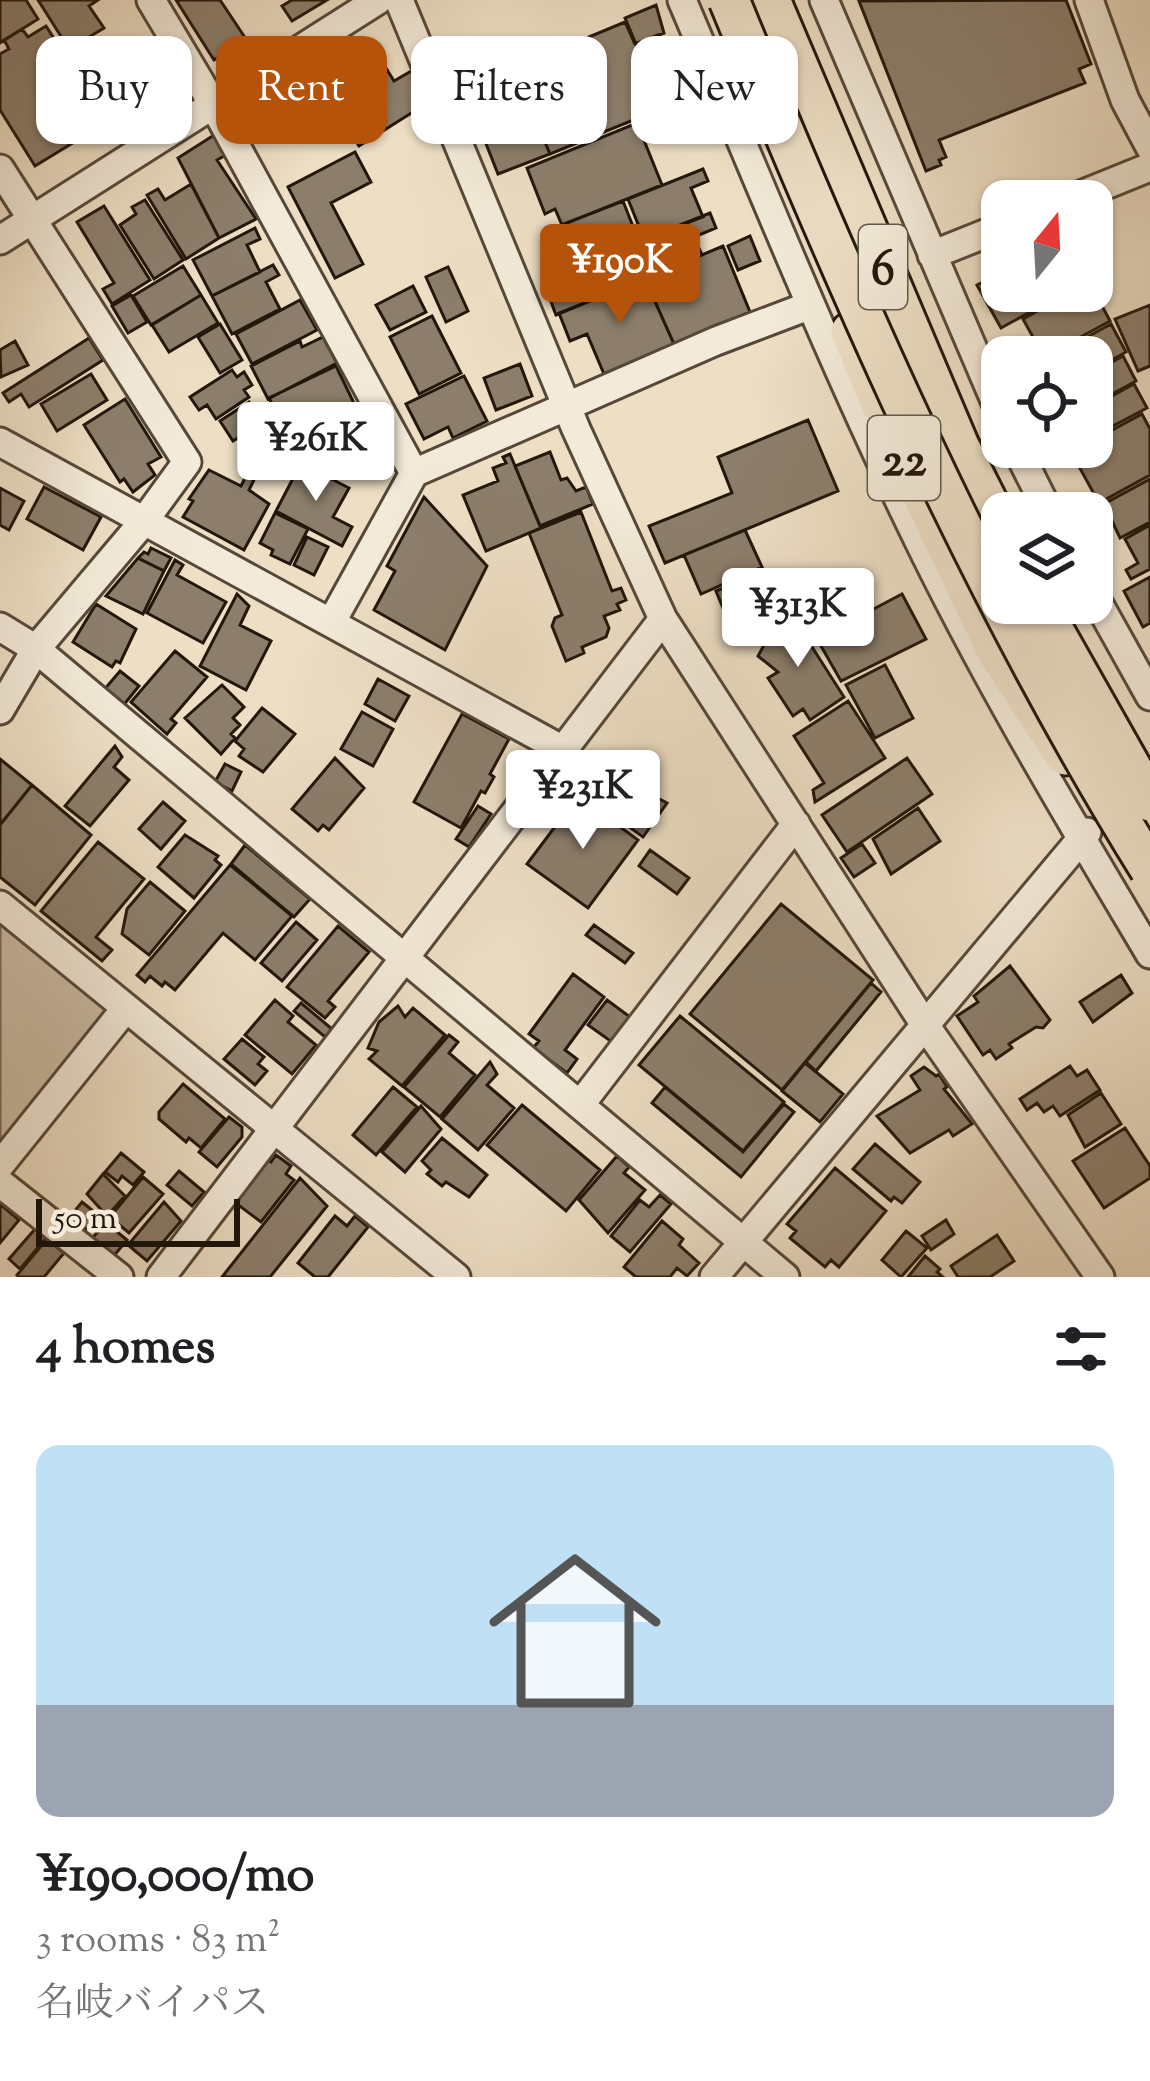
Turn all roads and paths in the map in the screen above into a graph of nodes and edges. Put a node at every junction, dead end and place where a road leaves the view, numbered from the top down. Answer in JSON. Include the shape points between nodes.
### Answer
{"nodes":[{"id":1,"x":152,"y":0,"type":"edge"},
{"id":2,"x":378,"y":0,"type":"edge"},
{"id":3,"x":399,"y":0,"type":"edge"},
{"id":4,"x":770,"y":0,"type":"edge"},
{"id":5,"x":788,"y":0,"type":"edge"},
{"id":6,"x":824,"y":0,"type":"edge"},
{"id":7,"x":1089,"y":0,"type":"edge"},
{"id":8,"x":712,"y":2,"type":"edge"},
{"id":9,"x":213,"y":104,"type":"junction"},
{"id":10,"x":1150,"y":147,"type":"edge"},
{"id":11,"x":1150,"y":167,"type":"edge"},
{"id":12,"x":0,"y":169,"type":"edge"},
{"id":13,"x":1113,"y":182,"type":"edge"},
{"id":14,"x":32,"y":220,"type":"junction"},
{"id":15,"x":981,"y":235,"type":"edge"},
{"id":16,"x":0,"y":240,"type":"edge"},
{"id":17,"x":932,"y":255,"type":"junction"},
{"id":18,"x":811,"y":305,"type":"junction"},
{"id":19,"x":981,"y":368,"type":"edge"},
{"id":20,"x":567,"y":406,"type":"junction"},
{"id":21,"x":0,"y":442,"type":"edge"},
{"id":22,"x":414,"y":473,"type":"junction"},
{"id":23,"x":982,"y":492,"type":"edge"},
{"id":24,"x":1000,"y":492,"type":"edge"},
{"id":25,"x":144,"y":521,"type":"junction"},
{"id":26,"x":663,"y":620,"type":"junction"},
{"id":27,"x":332,"y":623,"type":"junction"},
{"id":28,"x":1050,"y":624,"type":"edge"},
{"id":29,"x":1071,"y":624,"type":"edge"},
{"id":30,"x":1110,"y":624,"type":"edge"},
{"id":31,"x":0,"y":627,"type":"edge"},
{"id":32,"x":36,"y":649,"type":"junction"},
{"id":33,"x":1150,"y":696,"type":"edge"},
{"id":34,"x":0,"y":710,"type":"edge"},
{"id":35,"x":563,"y":750,"type":"junction"},
{"id":36,"x":1150,"y":768,"type":"edge"},
{"id":37,"x":1150,"y":801,"type":"edge"},
{"id":38,"x":796,"y":824,"type":"junction"},
{"id":39,"x":1084,"y":835,"type":"junction"},
{"id":40,"x":1150,"y":869,"type":"edge"},
{"id":41,"x":1150,"y":886,"type":"edge"},
{"id":42,"x":0,"y":905,"type":"edge"},
{"id":43,"x":1150,"y":954,"type":"edge"},
{"id":44,"x":405,"y":958,"type":"junction"},
{"id":45,"x":126,"y":1008,"type":"junction"},
{"id":46,"x":925,"y":1024,"type":"junction"},
{"id":47,"x":580,"y":1105,"type":"junction"},
{"id":48,"x":274,"y":1129,"type":"junction"},
{"id":49,"x":0,"y":1165,"type":"edge"},
{"id":50,"x":0,"y":1183,"type":"edge"},
{"id":51,"x":743,"y":1242,"type":"junction"},
{"id":52,"x":119,"y":1277,"type":"edge"},
{"id":53,"x":161,"y":1277,"type":"edge"},
{"id":54,"x":456,"y":1277,"type":"edge"},
{"id":55,"x":714,"y":1277,"type":"edge"},
{"id":56,"x":785,"y":1277,"type":"edge"},
{"id":57,"x":1100,"y":1277,"type":"edge"}],
"edges":[{"from":1,"to":9,"type":"street"},
{"from":2,"to":9,"type":"street"},
{"from":3,"to":20,"type":"street"},
{"from":4,"to":23,"type":"highway","number":"6"},
{"from":5,"to":24,"type":"highway","number":"22"},
{"from":6,"to":17,"type":"street"},
{"from":7,"to":10,"type":"street"},
{"from":8,"to":18,"type":"street"},
{"from":8,"to":40,"type":"highway","number":"6","bridge":true,"via":[[1011,624]]},
{"from":8,"to":41,"type":"highway","number":"22","via":[[899,446],[998,653]]},
{"from":9,"to":14,"type":"street"},
{"from":9,"to":22,"type":"street"},
{"from":11,"to":13,"type":"street"},
{"from":12,"to":14,"type":"street"},
{"from":14,"to":16,"type":"street"},
{"from":14,"to":25,"type":"street","via":[[187,462]]},
{"from":15,"to":17,"type":"street"},
{"from":17,"to":19,"type":"street"},
{"from":18,"to":20,"type":"street"},
{"from":18,"to":39,"type":"street","via":[[954,610]]},
{"from":20,"to":22,"type":"street"},
{"from":20,"to":26,"type":"street"},
{"from":21,"to":25,"type":"street"},
{"from":22,"to":27,"type":"street"},
{"from":25,"to":27,"type":"street"},
{"from":25,"to":32,"type":"street"},
{"from":26,"to":35,"type":"street"},
{"from":26,"to":38,"type":"street"},
{"from":27,"to":35,"type":"street"},
{"from":28,"to":37,"type":"highway","bridge":true},
{"from":29,"to":36,"type":"highway"},
{"from":30,"to":33,"type":"street"},
{"from":31,"to":32,"type":"street"},
{"from":32,"to":34,"type":"street"},
{"from":32,"to":44,"type":"street"},
{"from":35,"to":44,"type":"street"},
{"from":38,"to":46,"type":"street"},
{"from":38,"to":47,"type":"street"},
{"from":39,"to":43,"type":"street"},
{"from":39,"to":46,"type":"street"},
{"from":42,"to":45,"type":"street"},
{"from":44,"to":47,"type":"street"},
{"from":44,"to":48,"type":"street"},
{"from":45,"to":48,"type":"street"},
{"from":45,"to":49,"type":"street"},
{"from":46,"to":51,"type":"street"},
{"from":46,"to":57,"type":"street"},
{"from":47,"to":51,"type":"street"},
{"from":48,"to":53,"type":"street"},
{"from":48,"to":54,"type":"street"},
{"from":50,"to":52,"type":"street"},
{"from":51,"to":55,"type":"street"},
{"from":51,"to":56,"type":"street"}]}
